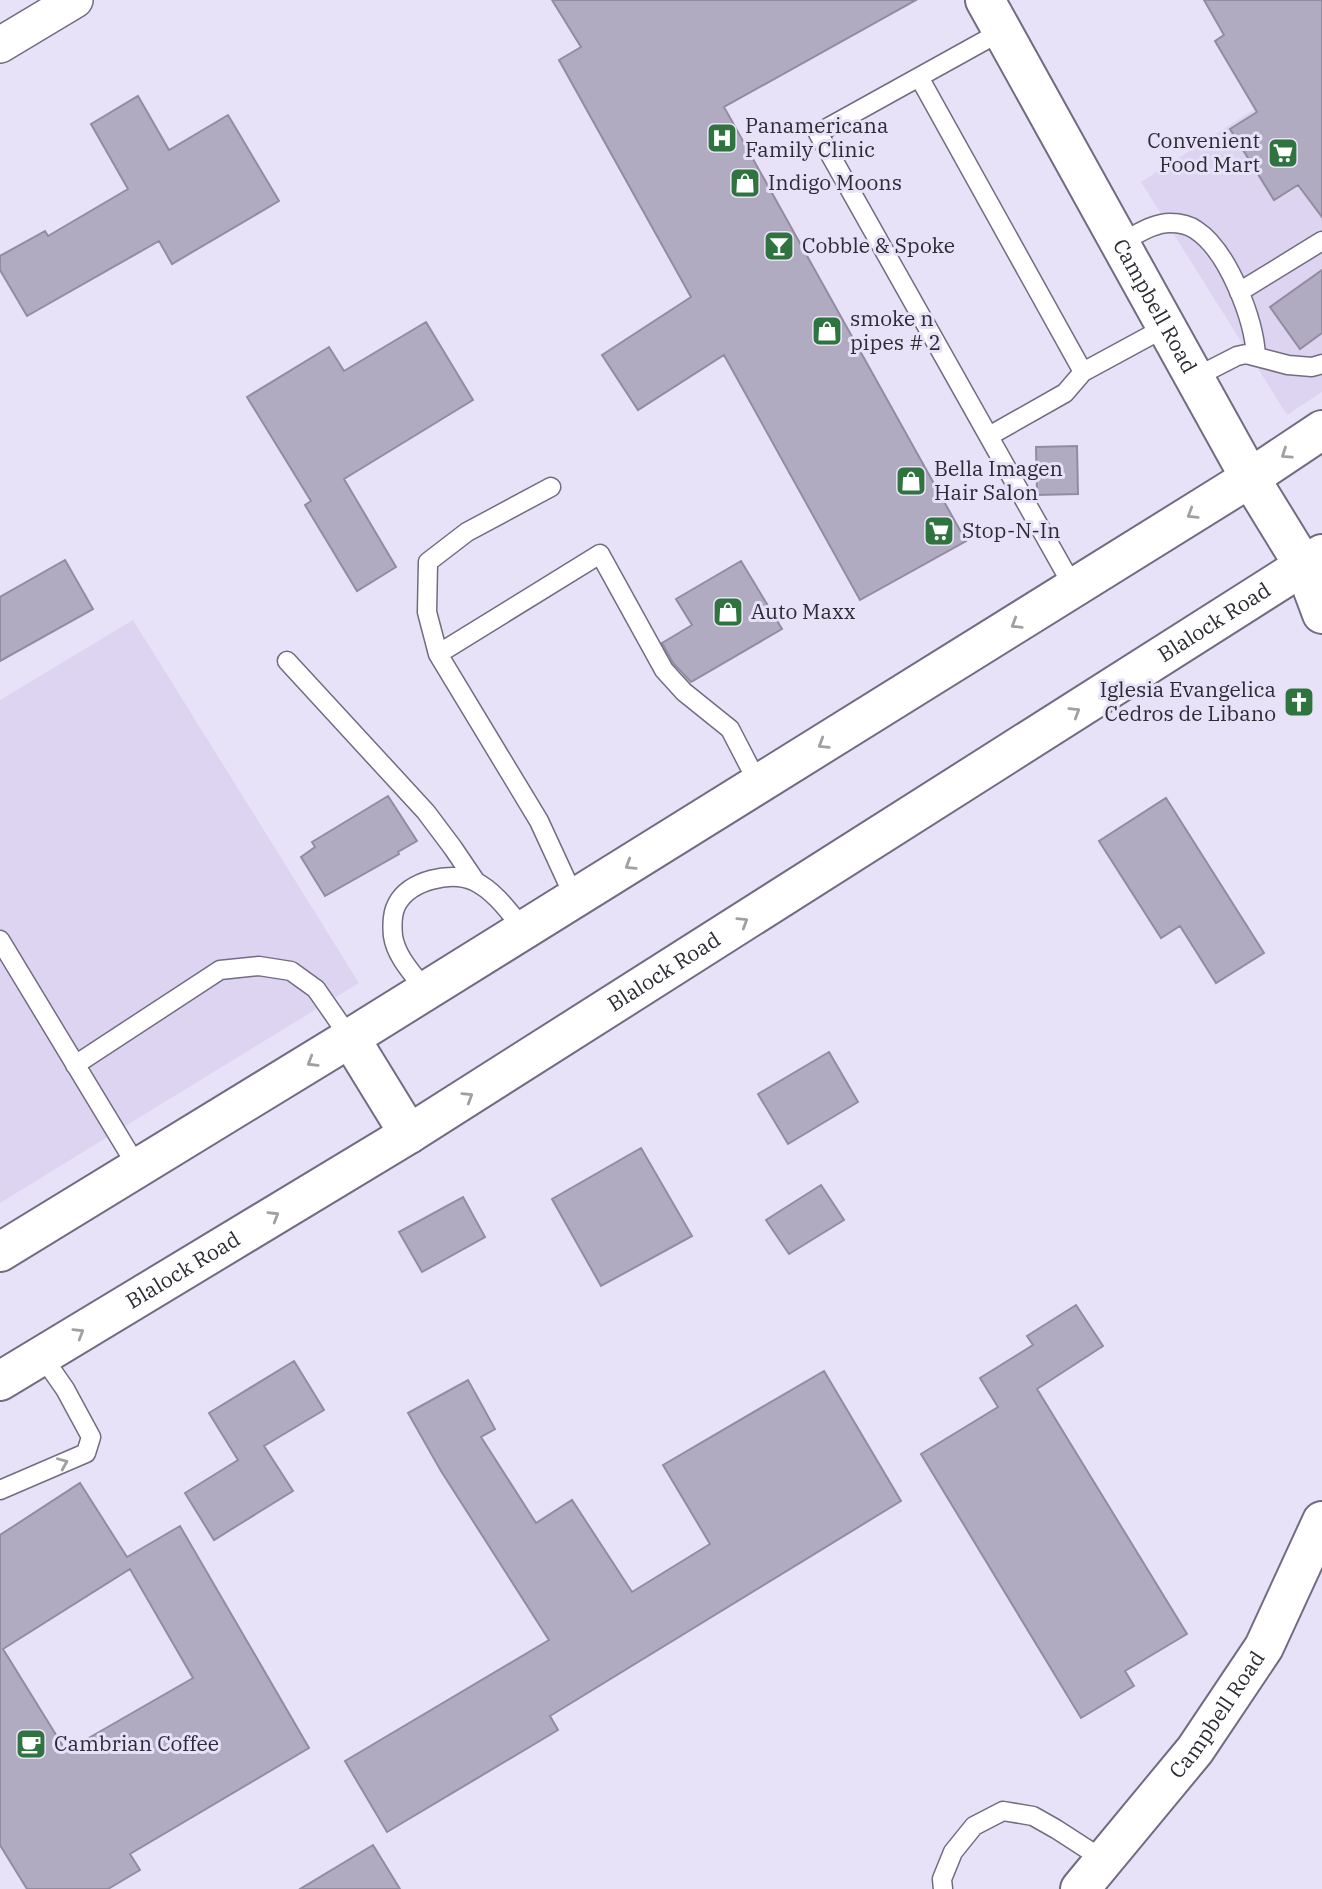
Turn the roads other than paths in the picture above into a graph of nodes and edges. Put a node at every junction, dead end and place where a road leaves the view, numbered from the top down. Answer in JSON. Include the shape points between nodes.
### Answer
{"nodes":[{"id":1,"x":75,"y":0,"type":"edge"},
{"id":2,"x":994,"y":16,"type":"edge"},
{"id":3,"x":0,"y":45,"type":"edge"},
{"id":4,"x":919,"y":78,"type":"junction"},
{"id":5,"x":1322,"y":241,"type":"edge"},
{"id":6,"x":1119,"y":243,"type":"junction"},
{"id":7,"x":1239,"y":292,"type":"junction"},
{"id":8,"x":1167,"y":327,"type":"junction"},
{"id":9,"x":1256,"y":356,"type":"junction"},
{"id":10,"x":1322,"y":364,"type":"edge"},
{"id":11,"x":1083,"y":372,"type":"junction"},
{"id":12,"x":1194,"y":378,"type":"junction"},
{"id":13,"x":1322,"y":430,"type":"edge"},
{"id":14,"x":989,"y":436,"type":"junction"},
{"id":15,"x":1250,"y":478,"type":"junction"},
{"id":16,"x":551,"y":487,"type":"dead end"},
{"id":17,"x":1313,"y":560,"type":"edge"},
{"id":18,"x":1074,"y":588,"type":"junction"},
{"id":19,"x":1322,"y":614,"type":"edge"},
{"id":20,"x":438,"y":654,"type":"junction"},
{"id":21,"x":287,"y":661,"type":"dead end"},
{"id":22,"x":759,"y":785,"type":"junction"},
{"id":23,"x":476,"y":882,"type":"junction"},
{"id":24,"x":575,"y":899,"type":"junction"},
{"id":25,"x":524,"y":930,"type":"junction"},
{"id":26,"x":0,"y":940,"type":"edge"},
{"id":27,"x":426,"y":991,"type":"junction"},
{"id":28,"x":350,"y":1038,"type":"junction"},
{"id":29,"x":75,"y":1065,"type":"junction"},
{"id":30,"x":409,"y":1134,"type":"junction"},
{"id":31,"x":138,"y":1168,"type":"junction"},
{"id":32,"x":0,"y":1252,"type":"edge"},
{"id":33,"x":42,"y":1356,"type":"junction"},
{"id":34,"x":0,"y":1381,"type":"edge"},
{"id":35,"x":0,"y":1490,"type":"edge"},
{"id":36,"x":1322,"y":1521,"type":"edge"},
{"id":37,"x":1104,"y":1860,"type":"junction"},
{"id":38,"x":943,"y":1889,"type":"edge"},
{"id":39,"x":1080,"y":1889,"type":"edge"}],
"edges":[{"from":1,"to":3,"type":"street"},
{"from":2,"to":4,"type":"lane"},
{"from":2,"to":6,"type":"main road","name":"Campbell Road"},
{"from":4,"to":11,"type":"lane"},
{"from":4,"to":14,"type":"lane","via":[[818,133]]},
{"from":5,"to":7,"type":"lane"},
{"from":6,"to":7,"type":"lane","via":[[1163,223],[1194,228],[1228,268]]},
{"from":6,"to":8,"type":"main road","name":"Campbell Road"},
{"from":7,"to":9,"type":"lane","via":[[1250,317]]},
{"from":8,"to":11,"type":"lane"},
{"from":8,"to":12,"type":"main road","name":"Campbell Road"},
{"from":9,"to":10,"type":"lane","via":[[1288,365]]},
{"from":9,"to":12,"type":"lane","via":[[1237,356]]},
{"from":11,"to":14,"type":"lane","via":[[1065,393]]},
{"from":12,"to":15,"type":"main road","name":"Campbell Road"},
{"from":13,"to":15,"type":"main road","one_way":true},
{"from":14,"to":18,"type":"lane"},
{"from":15,"to":17,"type":"main road","name":"Campbell Road"},
{"from":15,"to":18,"type":"main road","one_way":true},
{"from":16,"to":20,"type":"lane","via":[[467,532],[428,562],[427,612]]},
{"from":17,"to":19,"type":"main road","name":"Campbell Road"},
{"from":30,"to":17,"type":"main road","name":"Blalock Road","one_way":true},
{"from":18,"to":22,"type":"main road","one_way":true},
{"from":20,"to":22,"type":"lane","via":[[600,554],[664,670],[730,729]]},
{"from":20,"to":24,"type":"lane","via":[[539,821]]},
{"from":21,"to":23,"type":"lane","via":[[426,812]]},
{"from":22,"to":24,"type":"main road","one_way":true},
{"from":23,"to":25,"type":"lane"},
{"from":23,"to":27,"type":"lane","via":[[457,876],[433,879],[411,889],[397,904],[394,939],[404,962]]},
{"from":24,"to":25,"type":"main road"},
{"from":25,"to":27,"type":"main road"},
{"from":26,"to":29,"type":"lane"},
{"from":27,"to":28,"type":"main road"},
{"from":28,"to":29,"type":"lane","via":[[316,989],[291,971],[259,966],[220,970]]},
{"from":28,"to":30,"type":"main road"},
{"from":28,"to":31,"type":"main road","one_way":true},
{"from":29,"to":31,"type":"lane"},
{"from":33,"to":30,"type":"main road","name":"Blalock Road","one_way":true},
{"from":31,"to":32,"type":"main road"},
{"from":33,"to":34,"type":"main road","name":"Blalock Road"},
{"from":35,"to":33,"type":"lane","one_way":true,"via":[[86,1453],[91,1437]]},
{"from":36,"to":37,"type":"main road","name":"Campbell Road","via":[[1264,1647],[1195,1750]]},
{"from":37,"to":38,"type":"lane","via":[[1033,1816],[1003,1811],[974,1826],[953,1852],[942,1879]]},
{"from":37,"to":39,"type":"main road","name":"Campbell Road"}]}
